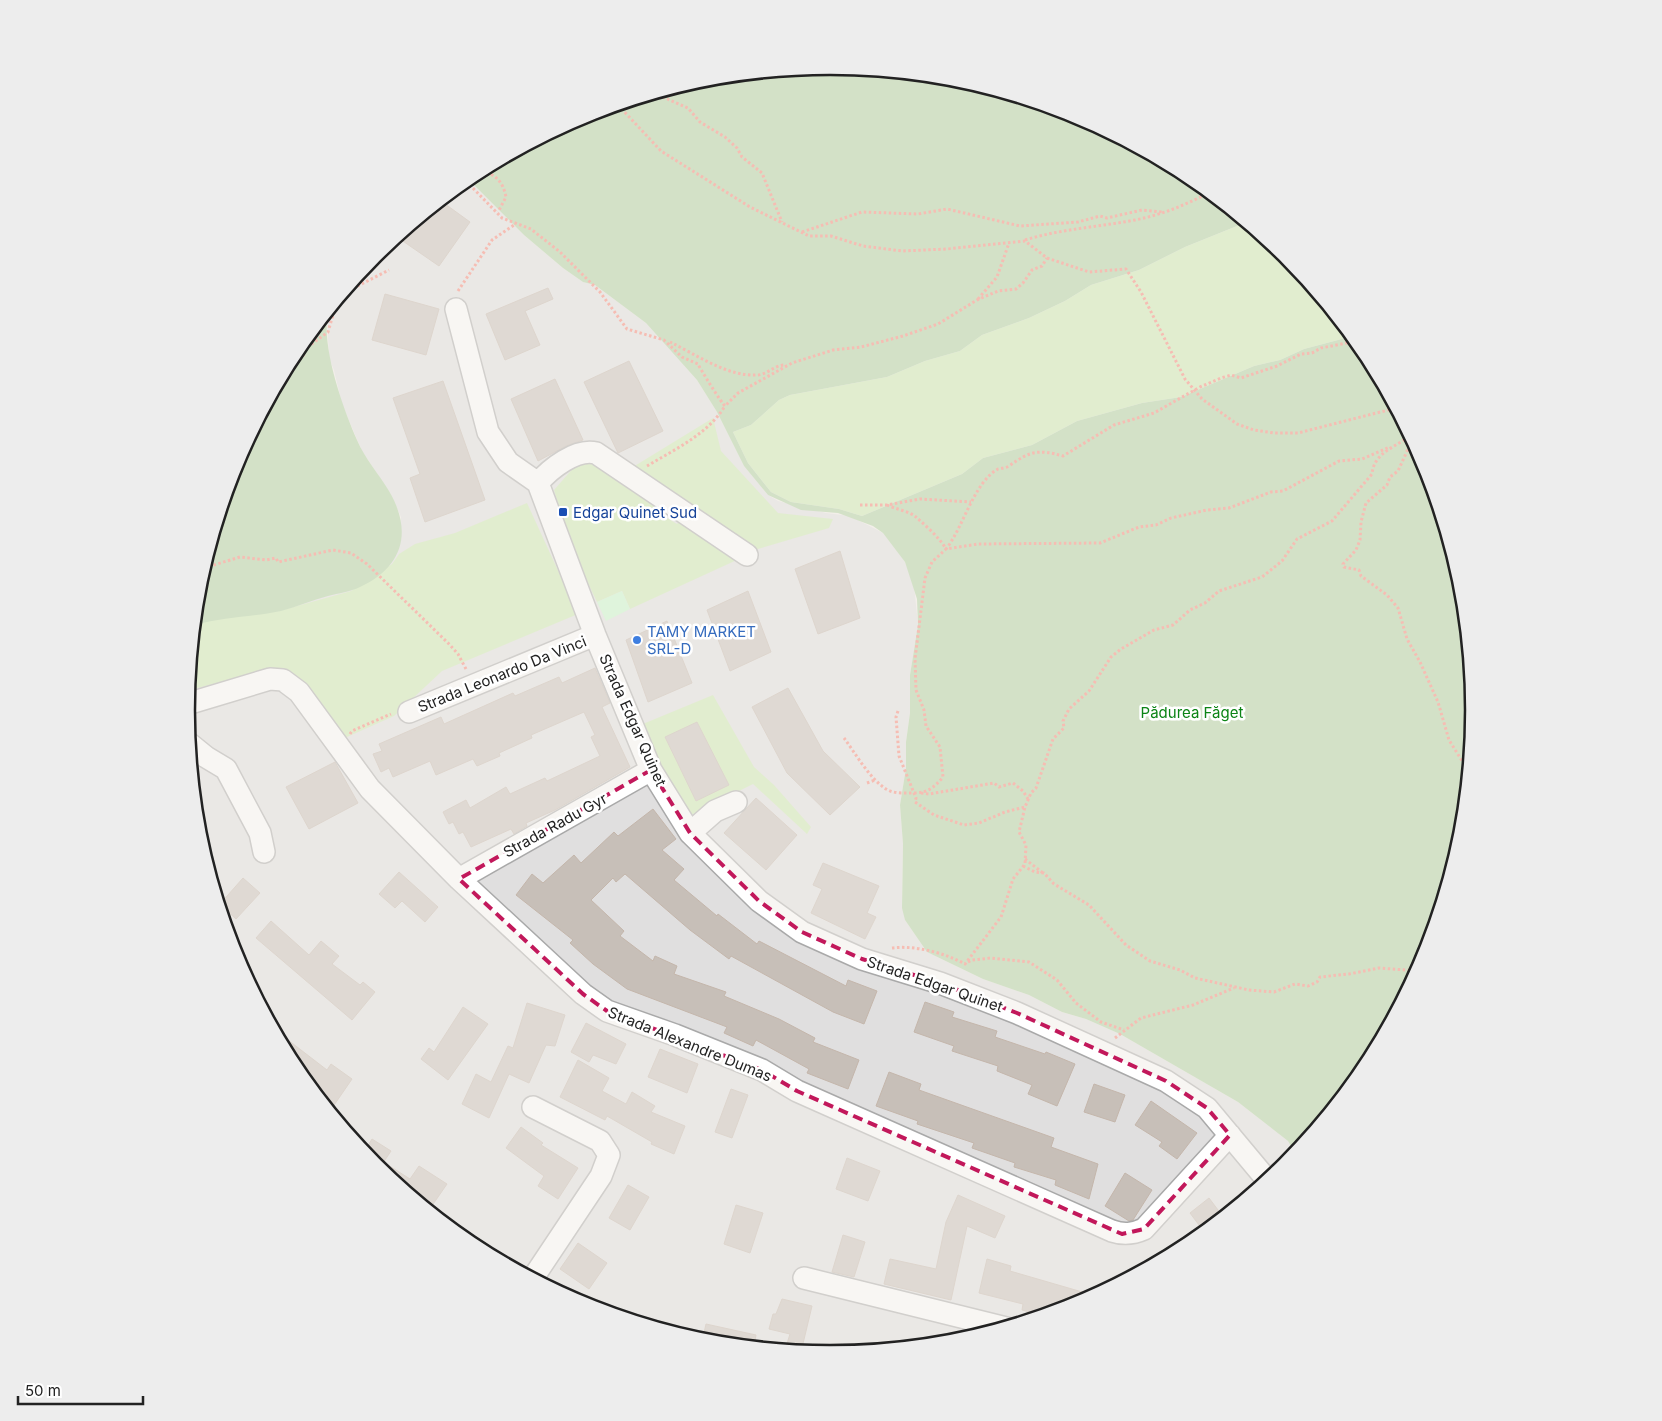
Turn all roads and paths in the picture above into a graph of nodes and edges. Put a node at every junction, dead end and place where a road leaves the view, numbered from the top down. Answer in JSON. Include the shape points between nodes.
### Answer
{"nodes":[{"id":1,"x":664,"y":98,"type":"edge"},
{"id":2,"x":623,"y":110,"type":"edge"},
{"id":3,"x":492,"y":173,"type":"edge"},
{"id":4,"x":472,"y":186,"type":"edge"},
{"id":5,"x":1203,"y":196,"type":"edge"},
{"id":6,"x":498,"y":212,"type":"junction"},
{"id":7,"x":1162,"y":212,"type":"junction"},
{"id":8,"x":782,"y":222,"type":"junction"},
{"id":9,"x":515,"y":224,"type":"junction"},
{"id":10,"x":802,"y":232,"type":"junction"},
{"id":11,"x":1024,"y":241,"type":"junction"},
{"id":12,"x":1009,"y":243,"type":"junction"},
{"id":13,"x":1047,"y":258,"type":"junction"},
{"id":14,"x":389,"y":270,"type":"dead end"},
{"id":15,"x":358,"y":286,"type":"edge"},
{"id":16,"x":977,"y":300,"type":"junction"},
{"id":17,"x":456,"y":302,"type":"joint"},
{"id":18,"x":332,"y":317,"type":"edge"},
{"id":19,"x":664,"y":340,"type":"junction"},
{"id":20,"x":314,"y":343,"type":"edge"},
{"id":21,"x":1349,"y":343,"type":"edge"},
{"id":22,"x":786,"y":365,"type":"junction"},
{"id":23,"x":1194,"y":391,"type":"junction"},
{"id":24,"x":725,"y":406,"type":"junction"},
{"id":25,"x":1390,"y":409,"type":"edge"},
{"id":26,"x":1405,"y":439,"type":"edge"},
{"id":27,"x":1390,"y":446,"type":"junction"},
{"id":28,"x":1409,"y":448,"type":"edge"},
{"id":29,"x":634,"y":477,"type":"junction"},
{"id":30,"x":538,"y":483,"type":"junction"},
{"id":31,"x":971,"y":502,"type":"junction"},
{"id":32,"x":886,"y":505,"type":"junction"},
{"id":33,"x":860,"y":506,"type":"dead end"},
{"id":34,"x":946,"y":549,"type":"junction"},
{"id":35,"x":747,"y":555,"type":"dead end"},
{"id":36,"x":213,"y":565,"type":"edge"},
{"id":37,"x":595,"y":635,"type":"junction"},
{"id":38,"x":473,"y":686,"type":"junction"},
{"id":39,"x":195,"y":701,"type":"edge"},
{"id":40,"x":898,"y":711,"type":"dead end"},
{"id":41,"x":409,"y":712,"type":"joint"},
{"id":42,"x":844,"y":738,"type":"dead end"},
{"id":43,"x":340,"y":749,"type":"junction"},
{"id":44,"x":197,"y":750,"type":"edge"},
{"id":45,"x":1464,"y":764,"type":"edge"},
{"id":46,"x":651,"y":770,"type":"junction"},
{"id":47,"x":875,"y":780,"type":"junction"},
{"id":48,"x":867,"y":783,"type":"dead end"},
{"id":49,"x":913,"y":793,"type":"junction"},
{"id":50,"x":920,"y":793,"type":"junction"},
{"id":51,"x":1028,"y":800,"type":"junction"},
{"id":52,"x":736,"y":802,"type":"dead end"},
{"id":53,"x":1025,"y":808,"type":"junction"},
{"id":54,"x":690,"y":833,"type":"junction"},
{"id":55,"x":264,"y":852,"type":"dead end"},
{"id":56,"x":1025,"y":859,"type":"junction"},
{"id":57,"x":1023,"y":866,"type":"junction"},
{"id":58,"x":1044,"y":873,"type":"junction"},
{"id":59,"x":459,"y":879,"type":"junction"},
{"id":60,"x":874,"y":963,"type":"junction"},
{"id":61,"x":965,"y":964,"type":"junction"},
{"id":62,"x":1411,"y":970,"type":"edge"},
{"id":63,"x":1235,"y":988,"type":"junction"},
{"id":64,"x":1124,"y":1030,"type":"junction"},
{"id":65,"x":1103,"y":1053,"type":"junction"},
{"id":66,"x":533,"y":1107,"type":"dead end"},
{"id":67,"x":1230,"y":1134,"type":"junction"},
{"id":68,"x":1263,"y":1175,"type":"edge"},
{"id":69,"x":536,"y":1273,"type":"edge"},
{"id":70,"x":804,"y":1278,"type":"dead end"},
{"id":71,"x":992,"y":1325,"type":"edge"}],
"edges":[{"from":1,"to":8,"type":"path","via":[[688,108],[700,122],[725,137],[762,173]]},
{"from":2,"to":8,"type":"path","via":[[661,151],[750,207]]},
{"from":3,"to":6,"type":"path","via":[[504,186],[506,197]]},
{"from":4,"to":6,"type":"path"},
{"from":5,"to":7,"type":"path","via":[[1184,206]]},
{"from":6,"to":9,"type":"path","via":[[502,218]]},
{"from":7,"to":10,"type":"path","via":[[1142,210],[1078,222],[1020,226],[947,209],[918,214],[862,212]]},
{"from":7,"to":11,"type":"path","via":[[1137,220],[1057,232]]},
{"from":8,"to":10,"type":"path"},
{"from":9,"to":17,"type":"path","via":[[492,240]]},
{"from":9,"to":19,"type":"path","via":[[531,229],[560,252],[600,292],[627,329]]},
{"from":10,"to":12,"type":"path","via":[[809,236],[831,236],[863,246],[902,251]]},
{"from":11,"to":12,"type":"path"},
{"from":11,"to":13,"type":"path"},
{"from":12,"to":16,"type":"path","via":[[997,277]]},
{"from":13,"to":16,"type":"path","via":[[1016,288]]},
{"from":13,"to":23,"type":"path","via":[[1089,272],[1126,269],[1142,292],[1185,380]]},
{"from":14,"to":15,"type":"path"},
{"from":16,"to":22,"type":"path","via":[[938,324],[903,336],[834,350]]},
{"from":17,"to":30,"type":"street","via":[[490,437],[508,462]]},
{"from":18,"to":20,"type":"path","via":[[328,332]]},
{"from":19,"to":22,"type":"path","via":[[721,369],[747,375],[760,375],[777,365]]},
{"from":19,"to":24,"type":"path","via":[[682,357],[698,364]]},
{"from":21,"to":23,"type":"path","via":[[1321,348],[1241,378],[1231,375],[1221,378]]},
{"from":22,"to":24,"type":"path","via":[[738,393]]},
{"from":23,"to":25,"type":"path","via":[[1237,424],[1274,433],[1298,433]]},
{"from":23,"to":31,"type":"path","via":[[1154,413],[1114,425],[1062,456],[1038,451],[1024,456],[1007,468],[998,470]]},
{"from":24,"to":29,"type":"path","via":[[717,419],[700,434]]},
{"from":26,"to":27,"type":"path"},
{"from":27,"to":34,"type":"path","via":[[1362,459],[1339,461],[1283,491],[1271,492],[1229,508],[1207,510],[1171,518],[1156,526],[1139,527],[1100,543],[978,544]]},
{"from":27,"to":51,"type":"path","via":[[1372,474],[1332,521],[1297,539],[1282,561],[1262,577],[1219,591],[1173,625],[1142,636],[1111,657],[1089,691],[1069,709],[1064,728],[1053,739],[1036,788]]},
{"from":28,"to":45,"type":"path","via":[[1387,485],[1366,503],[1360,540],[1356,550],[1343,564],[1359,570],[1361,576],[1398,608],[1407,639],[1438,702],[1449,740]]},
{"from":29,"to":30,"type":"street","via":[[589,451],[553,468]]},
{"from":29,"to":35,"type":"street"},
{"from":30,"to":37,"type":"street","name":"Strada Edgar Quinet"},
{"from":31,"to":32,"type":"path","via":[[920,498]]},
{"from":31,"to":34,"type":"path"},
{"from":32,"to":33,"type":"path"},
{"from":32,"to":34,"type":"path","via":[[916,516]]},
{"from":34,"to":50,"type":"path","via":[[932,562],[925,578],[916,659],[916,690],[926,726],[940,748],[943,778],[934,788]]},
{"from":36,"to":38,"type":"path","via":[[240,557],[276,558],[278,562],[333,550],[352,553],[454,649]]},
{"from":37,"to":38,"type":"street","name":"Strada Leonardo Da Vinci"},
{"from":37,"to":46,"type":"street","name":"Strada Edgar Quinet"},
{"from":38,"to":41,"type":"street","name":"Strada Leonardo Da Vinci"},
{"from":39,"to":43,"type":"street","name":"Strada Alexandre Dumas","via":[[270,679],[283,680],[299,692]]},
{"from":40,"to":49,"type":"path","via":[[898,756]]},
{"from":41,"to":43,"type":"path","via":[[394,713],[352,730]]},
{"from":42,"to":47,"type":"path"},
{"from":43,"to":59,"type":"street","name":"Strada Alexandre Dumas","via":[[370,789]]},
{"from":44,"to":55,"type":"street","via":[[226,769],[260,833]]},
{"from":46,"to":54,"type":"street","name":"Strada Edgar Quinet"},
{"from":46,"to":59,"type":"street","name":"Strada Radu Gyr"},
{"from":47,"to":48,"type":"path"},
{"from":47,"to":49,"type":"path","via":[[887,790]]},
{"from":49,"to":50,"type":"path"},
{"from":49,"to":53,"type":"path","via":[[915,802],[921,807],[964,825]]},
{"from":50,"to":51,"type":"path","via":[[964,786],[974,788],[986,783],[999,787],[1013,783]]},
{"from":51,"to":53,"type":"path"},
{"from":52,"to":54,"type":"street","via":[[715,811]]},
{"from":53,"to":56,"type":"path","via":[[1019,832],[1026,845]]},
{"from":54,"to":60,"type":"street","name":"Strada Edgar Quinet","via":[[759,901],[802,932]]},
{"from":56,"to":57,"type":"path"},
{"from":56,"to":58,"type":"path"},
{"from":57,"to":58,"type":"path"},
{"from":57,"to":61,"type":"path","via":[[1013,879],[1001,917]]},
{"from":58,"to":63,"type":"path","via":[[1054,884],[1089,905],[1126,945],[1144,959],[1195,978]]},
{"from":59,"to":67,"type":"street","name":"Strada Alexandre Dumas","via":[[582,994],[607,1011],[675,1034],[762,1070],[797,1091],[1117,1233],[1135,1233],[1144,1229]]},
{"from":60,"to":61,"type":"path","via":[[890,948],[906,946]]},
{"from":60,"to":65,"type":"street","name":"Strada Edgar Quinet","via":[[949,986]]},
{"from":61,"to":64,"type":"path","via":[[991,958],[1023,959],[1057,980],[1076,1003],[1101,1022]]},
{"from":62,"to":63,"type":"path","via":[[1378,968],[1320,977],[1308,986],[1295,984],[1274,992]]},
{"from":63,"to":64,"type":"path","via":[[1193,1005],[1141,1018]]},
{"from":64,"to":65,"type":"path"},
{"from":65,"to":67,"type":"street","name":"Strada Edgar Quinet","via":[[1189,1095],[1207,1108]]},
{"from":66,"to":69,"type":"street","via":[[600,1141],[609,1156],[601,1176]]},
{"from":67,"to":68,"type":"street","name":"Strada Edgar Quinet"},
{"from":70,"to":71,"type":"street"}]}
